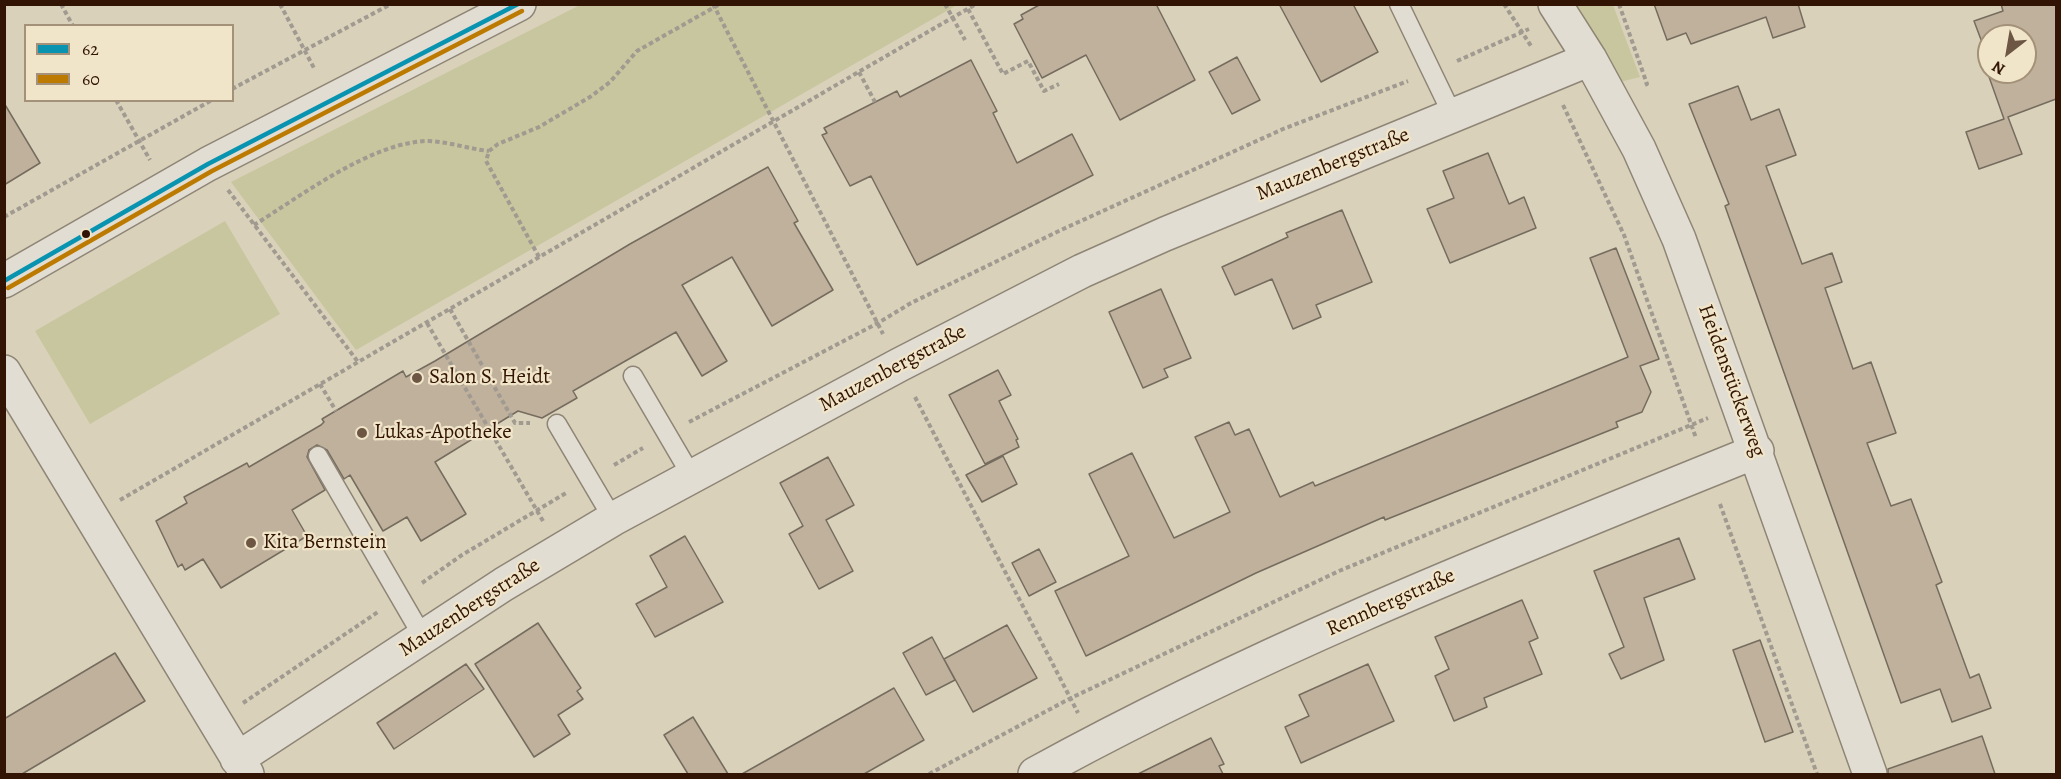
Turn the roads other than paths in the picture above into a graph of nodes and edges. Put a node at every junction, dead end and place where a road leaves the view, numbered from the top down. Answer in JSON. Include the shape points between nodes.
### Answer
{"nodes":[{"id":1,"x":519,"y":4,"type":"edge"},
{"id":2,"x":1399,"y":4,"type":"edge"},
{"id":3,"x":1555,"y":4,"type":"edge"},
{"id":4,"x":1590,"y":59,"type":"junction"},
{"id":5,"x":1454,"y":116,"type":"junction"},
{"id":6,"x":4,"y":281,"type":"edge"},
{"id":7,"x":4,"y":372,"type":"edge"},
{"id":8,"x":633,"y":376,"type":"dead end"},
{"id":9,"x":557,"y":424,"type":"road end"},
{"id":10,"x":1757,"y":451,"type":"junction"},
{"id":11,"x":318,"y":456,"type":"dead end"},
{"id":12,"x":691,"y":475,"type":"junction"},
{"id":13,"x":613,"y":519,"type":"junction"},
{"id":14,"x":423,"y":637,"type":"junction"},
{"id":15,"x":242,"y":767,"type":"edge"},
{"id":16,"x":1035,"y":774,"type":"edge"},
{"id":17,"x":1870,"y":774,"type":"edge"}],
"edges":[{"from":1,"to":6,"type":"street","via":[[208,164]]},
{"from":2,"to":5,"type":"lane"},
{"from":3,"to":4,"type":"street","name":"Heidenstückerweg"},
{"from":4,"to":5,"type":"street","name":"Mauzenbergstraße"},
{"from":4,"to":10,"type":"street","name":"Heidenstückerweg","via":[[1639,149],[1679,239]]},
{"from":5,"to":12,"type":"street","name":"Mauzenbergstraße","via":[[1092,266]]},
{"from":7,"to":15,"type":"street"},
{"from":8,"to":12,"type":"lane"},
{"from":9,"to":13,"type":"lane"},
{"from":10,"to":16,"type":"street","name":"Rennbergstraße","via":[[1366,613]]},
{"from":10,"to":17,"type":"street","name":"Heidenstückerweg"},
{"from":11,"to":14,"type":"lane"},
{"from":12,"to":13,"type":"street","name":"Mauzenbergstraße"},
{"from":13,"to":14,"type":"street","name":"Mauzenbergstraße"},
{"from":14,"to":15,"type":"street","name":"Mauzenbergstraße"}]}
